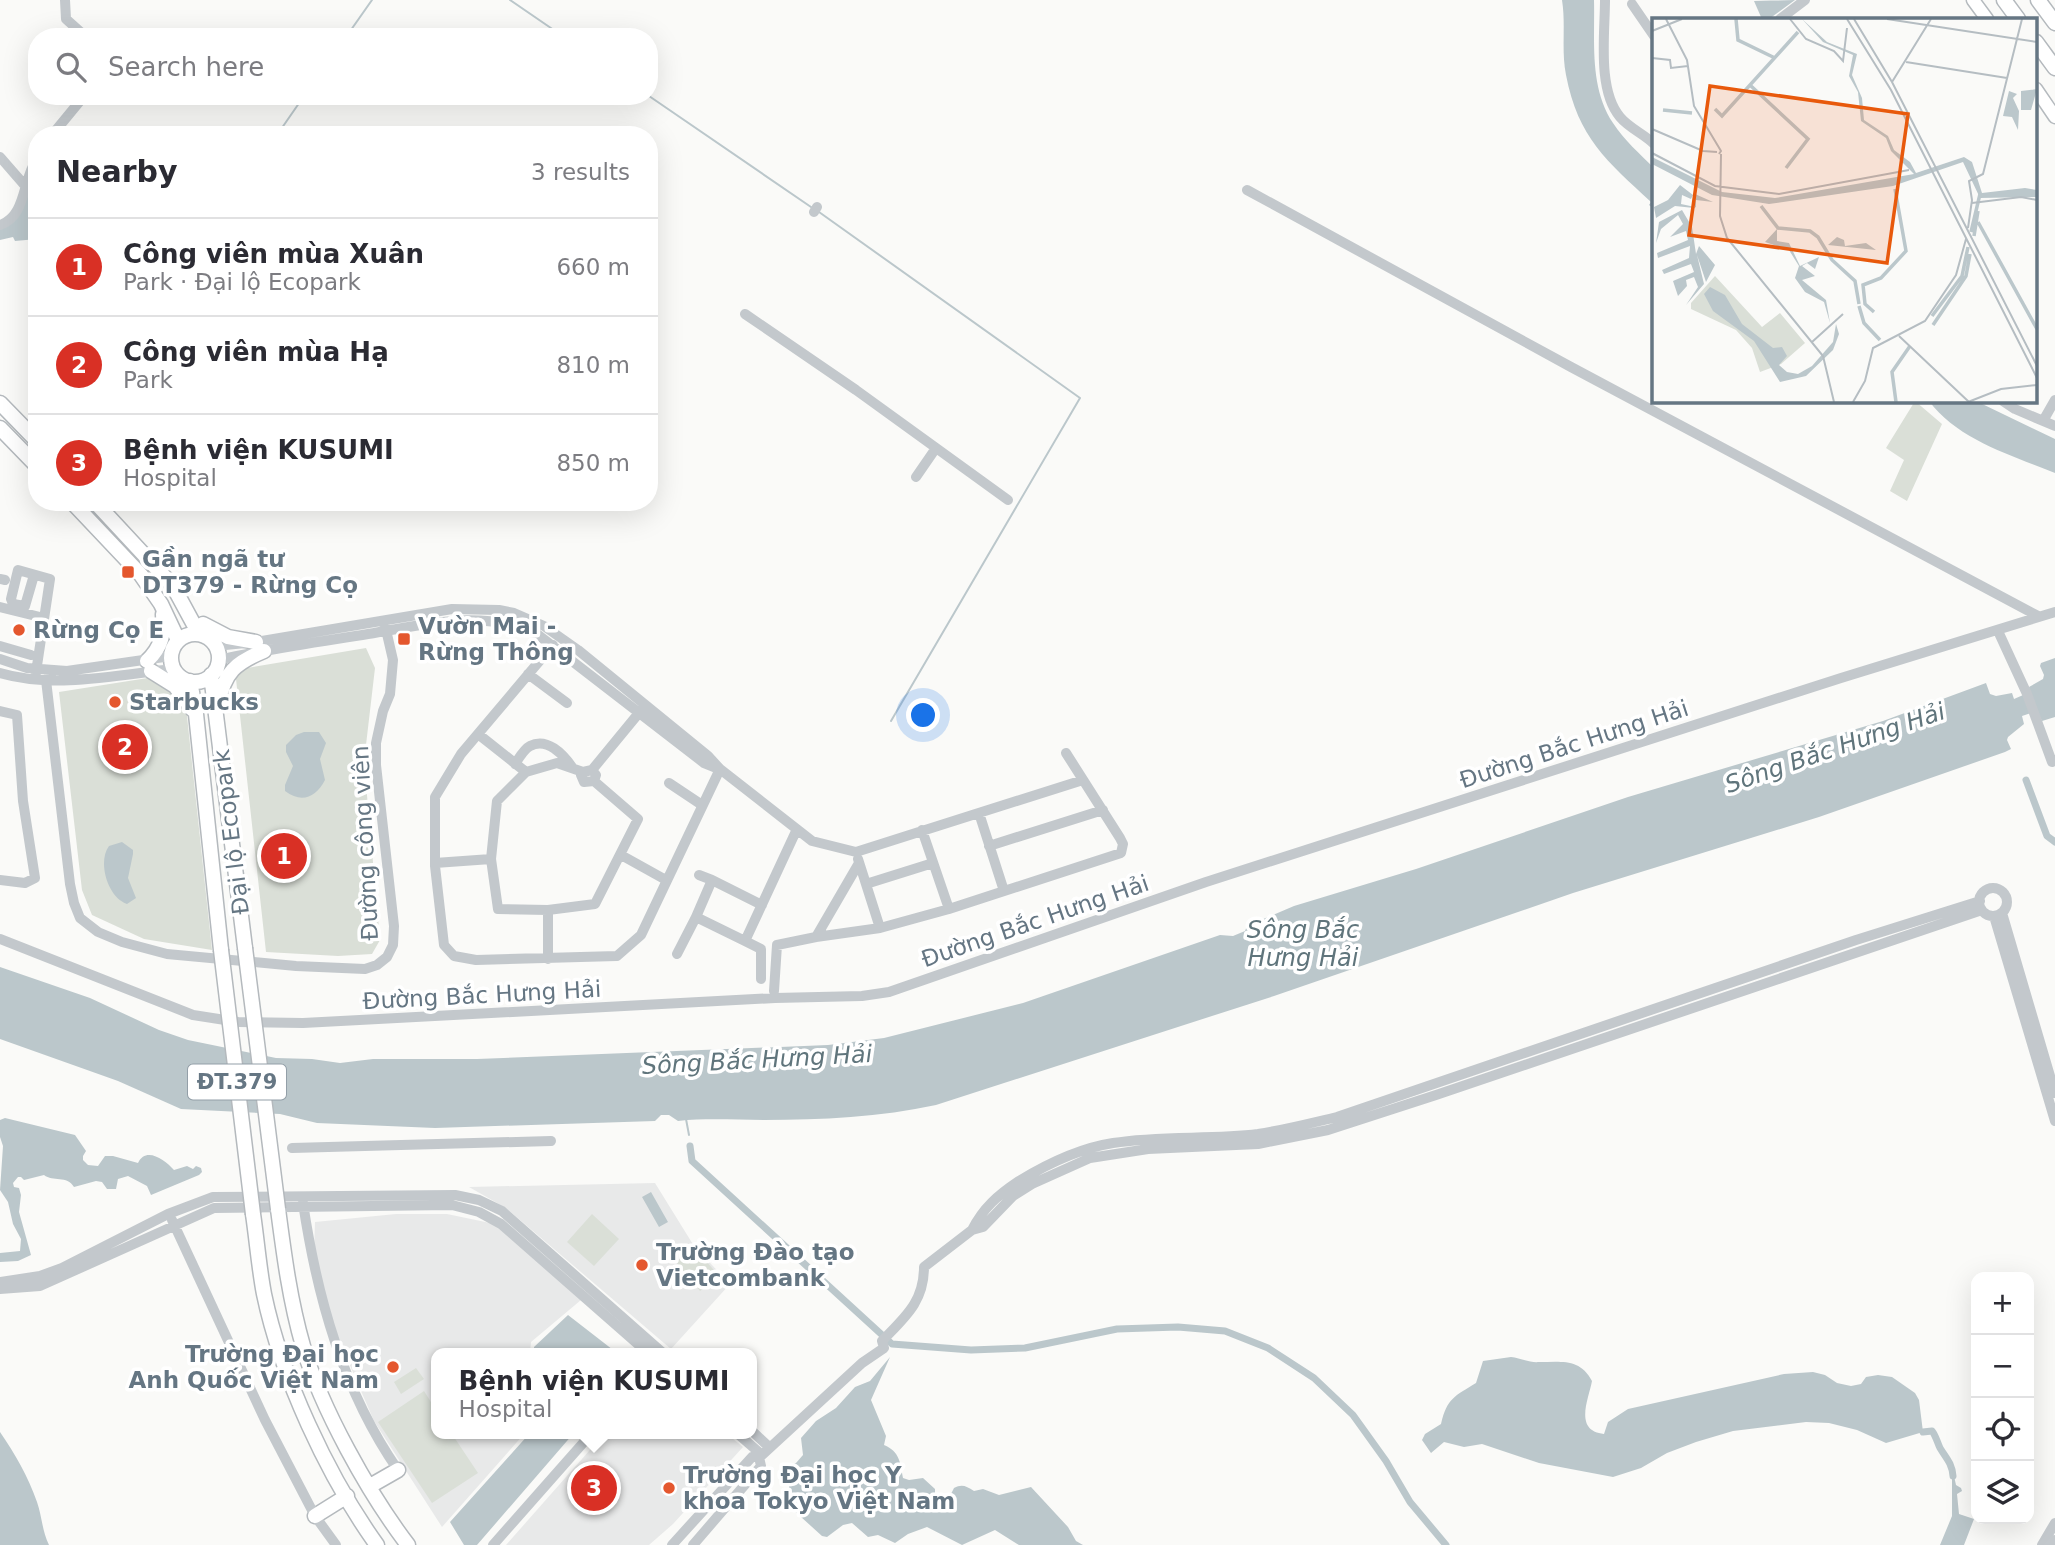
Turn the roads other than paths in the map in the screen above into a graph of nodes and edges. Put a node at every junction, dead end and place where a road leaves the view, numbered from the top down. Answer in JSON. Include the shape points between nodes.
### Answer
{"nodes":[{"id":1,"x":65,"y":0,"type":"edge"},
{"id":2,"x":1605,"y":0,"type":"edge"},
{"id":3,"x":1805,"y":0,"type":"edge"},
{"id":4,"x":1973,"y":0,"type":"edge"},
{"id":5,"x":2005,"y":0,"type":"edge"},
{"id":6,"x":2038,"y":0,"type":"edge"},
{"id":7,"x":1632,"y":4,"type":"dead end"},
{"id":8,"x":1781,"y":18,"type":"edge"},
{"id":9,"x":1986,"y":18,"type":"edge"},
{"id":10,"x":2018,"y":18,"type":"edge"},
{"id":11,"x":2055,"y":23,"type":"edge"},
{"id":12,"x":76,"y":28,"type":"edge"},
{"id":13,"x":1652,"y":33,"type":"edge"},
{"id":14,"x":2038,"y":45,"type":"edge"},
{"id":15,"x":2055,"y":69,"type":"edge"},
{"id":16,"x":2038,"y":92,"type":"edge"},
{"id":17,"x":77,"y":105,"type":"edge"},
{"id":18,"x":2055,"y":117,"type":"edge"},
{"id":19,"x":59,"y":126,"type":"edge"},
{"id":20,"x":1652,"y":137,"type":"edge"},
{"id":21,"x":0,"y":157,"type":"edge"},
{"id":22,"x":28,"y":183,"type":"edge"},
{"id":23,"x":27,"y":188,"type":"junction"},
{"id":24,"x":1247,"y":190,"type":"dead end"},
{"id":25,"x":0,"y":225,"type":"edge"},
{"id":26,"x":745,"y":314,"type":"dead end"},
{"id":27,"x":2055,"y":400,"type":"edge"},
{"id":28,"x":2005,"y":402,"type":"edge"},
{"id":29,"x":0,"y":403,"type":"edge"},
{"id":30,"x":2043,"y":421,"type":"junction"},
{"id":31,"x":2055,"y":426,"type":"edge"},
{"id":32,"x":0,"y":428,"type":"edge"},
{"id":33,"x":28,"y":432,"type":"edge"},
{"id":34,"x":936,"y":448,"type":"junction"},
{"id":35,"x":28,"y":457,"type":"edge"},
{"id":36,"x":916,"y":477,"type":"dead end"},
{"id":37,"x":1008,"y":500,"type":"dead end"},
{"id":38,"x":81,"y":511,"type":"edge"},
{"id":39,"x":105,"y":511,"type":"edge"},
{"id":40,"x":34,"y":575,"type":"dead end"},
{"id":41,"x":0,"y":607,"type":"edge"},
{"id":42,"x":163,"y":609,"type":"junction"},
{"id":43,"x":2055,"y":612,"type":"edge"},
{"id":44,"x":190,"y":615,"type":"junction"},
{"id":45,"x":2038,"y":616,"type":"junction"},
{"id":46,"x":44,"y":618,"type":"junction"},
{"id":47,"x":385,"y":626,"type":"junction"},
{"id":48,"x":1998,"y":631,"type":"junction"},
{"id":49,"x":199,"y":634,"type":"junction"},
{"id":50,"x":178,"y":640,"type":"junction"},
{"id":51,"x":552,"y":645,"type":"junction"},
{"id":52,"x":0,"y":646,"type":"edge"},
{"id":53,"x":260,"y":646,"type":"junction"},
{"id":54,"x":217,"y":653,"type":"junction"},
{"id":55,"x":31,"y":655,"type":"dead end"},
{"id":56,"x":0,"y":659,"type":"edge"},
{"id":57,"x":172,"y":662,"type":"junction"},
{"id":58,"x":149,"y":666,"type":"junction"},
{"id":59,"x":53,"y":671,"type":"junction"},
{"id":60,"x":0,"y":673,"type":"edge"},
{"id":61,"x":35,"y":674,"type":"junction"},
{"id":62,"x":528,"y":674,"type":"junction"},
{"id":63,"x":212,"y":675,"type":"junction"},
{"id":64,"x":46,"y":680,"type":"junction"},
{"id":65,"x":190,"y":681,"type":"junction"},
{"id":66,"x":567,"y":704,"type":"dead end"},
{"id":67,"x":216,"y":708,"type":"junction"},
{"id":68,"x":642,"y":710,"type":"junction"},
{"id":69,"x":0,"y":711,"type":"edge"},
{"id":70,"x":196,"y":714,"type":"junction"},
{"id":71,"x":478,"y":734,"type":"junction"},
{"id":72,"x":1066,"y":753,"type":"dead end"},
{"id":73,"x":2055,"y":760,"type":"edge"},
{"id":74,"x":515,"y":764,"type":"junction"},
{"id":75,"x":572,"y":766,"type":"junction"},
{"id":76,"x":720,"y":769,"type":"junction"},
{"id":77,"x":526,"y":772,"type":"junction"},
{"id":78,"x":590,"y":774,"type":"junction"},
{"id":79,"x":1083,"y":780,"type":"junction"},
{"id":80,"x":669,"y":782,"type":"dead end"},
{"id":81,"x":702,"y":804,"type":"junction"},
{"id":82,"x":1103,"y":810,"type":"junction"},
{"id":83,"x":979,"y":813,"type":"junction"},
{"id":84,"x":797,"y":829,"type":"junction"},
{"id":85,"x":922,"y":830,"type":"junction"},
{"id":86,"x":989,"y":846,"type":"junction"},
{"id":87,"x":856,"y":852,"type":"junction"},
{"id":88,"x":621,"y":855,"type":"junction"},
{"id":89,"x":491,"y":859,"type":"junction"},
{"id":90,"x":435,"y":863,"type":"junction"},
{"id":91,"x":859,"y":863,"type":"junction"},
{"id":92,"x":933,"y":863,"type":"junction"},
{"id":93,"x":699,"y":875,"type":"dead end"},
{"id":94,"x":0,"y":880,"type":"edge"},
{"id":95,"x":666,"y":880,"type":"junction"},
{"id":96,"x":712,"y":880,"type":"junction"},
{"id":97,"x":866,"y":884,"type":"junction"},
{"id":98,"x":1004,"y":891,"type":"junction"},
{"id":99,"x":762,"y":905,"type":"junction"},
{"id":100,"x":1981,"y":905,"type":"junction"},
{"id":101,"x":949,"y":909,"type":"junction"},
{"id":102,"x":548,"y":910,"type":"junction"},
{"id":103,"x":1998,"y":914,"type":"junction"},
{"id":104,"x":696,"y":917,"type":"junction"},
{"id":105,"x":880,"y":928,"type":"junction"},
{"id":106,"x":816,"y":937,"type":"junction"},
{"id":107,"x":0,"y":939,"type":"edge"},
{"id":108,"x":745,"y":941,"type":"junction"},
{"id":109,"x":677,"y":954,"type":"dead end"},
{"id":110,"x":548,"y":958,"type":"junction"},
{"id":111,"x":1757,"y":974,"type":"junction"},
{"id":112,"x":761,"y":979,"type":"dead end"},
{"id":113,"x":1759,"y":986,"type":"junction"},
{"id":114,"x":774,"y":991,"type":"dead end"},
{"id":115,"x":1546,"y":1052,"type":"junction"},
{"id":116,"x":2055,"y":1093,"type":"edge"},
{"id":117,"x":2054,"y":1115,"type":"edge"},
{"id":118,"x":551,"y":1141,"type":"dead end"},
{"id":119,"x":292,"y":1148,"type":"dead end"},
{"id":120,"x":302,"y":1201,"type":"junction"},
{"id":121,"x":168,"y":1214,"type":"junction"},
{"id":122,"x":175,"y":1226,"type":"junction"},
{"id":123,"x":0,"y":1282,"type":"edge"},
{"id":124,"x":0,"y":1289,"type":"edge"},
{"id":125,"x":586,"y":1292,"type":"junction"},
{"id":126,"x":643,"y":1348,"type":"edge"},
{"id":127,"x":656,"y":1348,"type":"edge"},
{"id":128,"x":587,"y":1439,"type":"edge"},
{"id":129,"x":745,"y":1439,"type":"edge"},
{"id":130,"x":755,"y":1439,"type":"edge"},
{"id":131,"x":763,"y":1453,"type":"junction"},
{"id":132,"x":398,"y":1470,"type":"joint"},
{"id":133,"x":370,"y":1486,"type":"junction"},
{"id":134,"x":347,"y":1496,"type":"junction"},
{"id":135,"x":315,"y":1516,"type":"junction"},
{"id":136,"x":2055,"y":1523,"type":"edge"},
{"id":137,"x":2055,"y":1540,"type":"edge"},
{"id":138,"x":336,"y":1545,"type":"edge"},
{"id":139,"x":377,"y":1545,"type":"edge"},
{"id":140,"x":408,"y":1545,"type":"edge"},
{"id":141,"x":493,"y":1545,"type":"edge"},
{"id":142,"x":672,"y":1545,"type":"edge"},
{"id":143,"x":692,"y":1545,"type":"edge"},
{"id":144,"x":2042,"y":1545,"type":"edge"},
{"id":145,"x":2052,"y":1545,"type":"edge"}],
"edges":[{"from":1,"to":12,"type":"street","via":[[66,19]]},
{"from":2,"to":20,"type":"street","via":[[1603,57],[1613,106],[1625,122]]},
{"from":3,"to":8,"type":"street"},
{"from":4,"to":9,"type":"main road"},
{"from":5,"to":10,"type":"highway"},
{"from":6,"to":11,"type":"highway"},
{"from":7,"to":13,"type":"street"},
{"from":14,"to":15,"type":"highway"},
{"from":16,"to":18,"type":"main road"},
{"from":17,"to":19,"type":"street"},
{"from":21,"to":23,"type":"street"},
{"from":22,"to":23,"type":"street"},
{"from":23,"to":25,"type":"street","via":[[15,217]]},
{"from":24,"to":45,"type":"street"},
{"from":26,"to":34,"type":"street"},
{"from":27,"to":30,"type":"street"},
{"from":28,"to":30,"type":"street"},
{"from":29,"to":33,"type":"highway"},
{"from":30,"to":31,"type":"street"},
{"from":32,"to":35,"type":"highway"},
{"from":34,"to":36,"type":"street"},
{"from":34,"to":37,"type":"street"},
{"from":38,"to":42,"type":"highway","via":[[141,575]]},
{"from":39,"to":44,"type":"highway","via":[[159,568]]},
{"from":40,"to":46,"type":"street","via":[[50,579]]},
{"from":41,"to":46,"type":"street"},
{"from":42,"to":50,"type":"highway"},
{"from":42,"to":58,"type":"highway","via":[[162,640]]},
{"from":43,"to":45,"type":"street","name":"Đường Bắc Hưng Hải"},
{"from":44,"to":49,"type":"highway"},
{"from":44,"to":53,"type":"highway","via":[[212,631]]},
{"from":45,"to":48,"type":"street","name":"Đường Bắc Hưng Hải"},
{"from":46,"to":61,"type":"street"},
{"from":47,"to":51,"type":"street","via":[[495,620],[526,629]]},
{"from":47,"to":53,"type":"street"},
{"from":47,"to":64,"type":"street","name":"Đường công viên","via":[[393,660],[390,694],[376,743],[376,765],[393,945],[387,957],[365,969],[167,954],[122,942],[80,918],[71,884]]},
{"from":47,"to":68,"type":"street","via":[[452,609],[514,613],[544,625],[579,650]]},
{"from":48,"to":73,"type":"street","via":[[2052,762]]},
{"from":48,"to":107,"type":"street","name":"Đường Bắc Hưng Hải","via":[[1206,882],[889,992],[303,1023],[238,1022],[193,1015]]},
{"from":49,"to":50,"type":"highway"},
{"from":49,"to":54,"type":"highway"},
{"from":50,"to":57,"type":"highway"},
{"from":51,"to":62,"type":"street"},
{"from":51,"to":68,"type":"street"},
{"from":52,"to":55,"type":"street"},
{"from":53,"to":54,"type":"street"},
{"from":53,"to":67,"type":"highway","via":[[230,671]]},
{"from":54,"to":63,"type":"highway"},
{"from":56,"to":61,"type":"street"},
{"from":57,"to":58,"type":"street"},
{"from":57,"to":65,"type":"highway","via":[[183,679]]},
{"from":58,"to":59,"type":"street"},
{"from":58,"to":64,"type":"street"},
{"from":58,"to":70,"type":"highway","via":[[174,686]]},
{"from":59,"to":61,"type":"street"},
{"from":59,"to":64,"type":"street"},
{"from":60,"to":61,"type":"street"},
{"from":61,"to":64,"type":"street"},
{"from":62,"to":66,"type":"street"},
{"from":62,"to":71,"type":"street"},
{"from":63,"to":65,"type":"highway"},
{"from":63,"to":67,"type":"highway","name":"Đại lộ Ecopark","number":"ĐT.379"},
{"from":65,"to":70,"type":"highway","name":"Đại lộ Ecopark","number":"ĐT.379"},
{"from":67,"to":133,"type":"highway","name":"Đại lộ Ecopark","number":"ĐT.379","bridge":true,"via":[[292,1303],[304,1349],[338,1431]]},
{"from":68,"to":76,"type":"street","via":[[704,763]]},
{"from":68,"to":78,"type":"street"},
{"from":69,"to":94,"type":"street","via":[[17,715],[35,878],[26,883]]},
{"from":70,"to":134,"type":"highway","name":"Đại lộ Ecopark","number":"ĐT.379","bridge":true,"via":[[264,1293],[294,1389]]},
{"from":71,"to":74,"type":"street"},
{"from":71,"to":90,"type":"street","via":[[436,797]]},
{"from":72,"to":79,"type":"street"},
{"from":74,"to":75,"type":"street","via":[[529,747],[542,744],[556,749]]},
{"from":74,"to":77,"type":"street"},
{"from":75,"to":77,"type":"street","via":[[557,763]]},
{"from":75,"to":78,"type":"street"},
{"from":76,"to":81,"type":"street"},
{"from":76,"to":84,"type":"street"},
{"from":77,"to":89,"type":"street","via":[[496,801]]},
{"from":78,"to":88,"type":"street","via":[[638,819]]},
{"from":79,"to":82,"type":"street"},
{"from":79,"to":83,"type":"street"},
{"from":80,"to":81,"type":"street"},
{"from":81,"to":95,"type":"street"},
{"from":82,"to":86,"type":"street"},
{"from":82,"to":98,"type":"street","via":[[1123,844],[1121,853]]},
{"from":83,"to":85,"type":"street"},
{"from":83,"to":86,"type":"street"},
{"from":84,"to":87,"type":"street","via":[[812,841]]},
{"from":84,"to":99,"type":"street"},
{"from":85,"to":87,"type":"street"},
{"from":85,"to":92,"type":"street"},
{"from":86,"to":98,"type":"street"},
{"from":87,"to":91,"type":"street"},
{"from":88,"to":95,"type":"street"},
{"from":88,"to":102,"type":"street","via":[[595,904]]},
{"from":89,"to":90,"type":"street"},
{"from":89,"to":102,"type":"street","via":[[498,909]]},
{"from":90,"to":110,"type":"street","via":[[444,944],[454,956],[476,960]]},
{"from":91,"to":97,"type":"street"},
{"from":91,"to":106,"type":"street"},
{"from":92,"to":97,"type":"street"},
{"from":92,"to":101,"type":"street"},
{"from":93,"to":96,"type":"street"},
{"from":95,"to":110,"type":"street","via":[[641,935],[617,956]]},
{"from":96,"to":99,"type":"street"},
{"from":96,"to":104,"type":"street"},
{"from":97,"to":105,"type":"street"},
{"from":98,"to":101,"type":"street"},
{"from":99,"to":108,"type":"street"},
{"from":100,"to":103,"type":"street"},
{"from":100,"to":103,"type":"street","via":[[1987,890],[2000,890],[2007,901]]},
{"from":100,"to":111,"type":"street"},
{"from":100,"to":113,"type":"street"},
{"from":101,"to":105,"type":"street"},
{"from":102,"to":110,"type":"street"},
{"from":103,"to":116,"type":"street"},
{"from":103,"to":117,"type":"street"},
{"from":104,"to":108,"type":"street"},
{"from":104,"to":109,"type":"street"},
{"from":105,"to":106,"type":"street"},
{"from":106,"to":114,"type":"street","via":[[777,945]]},
{"from":108,"to":112,"type":"street","via":[[761,949]]},
{"from":111,"to":113,"type":"street"},
{"from":111,"to":115,"type":"street"},
{"from":113,"to":115,"type":"street"},
{"from":115,"to":131,"type":"street","via":[[1289,1133],[1112,1143],[1055,1162],[980,1213],[972,1230],[924,1267],[917,1304],[885,1338],[884,1348]]},
{"from":118,"to":119,"type":"street"},
{"from":120,"to":121,"type":"street","via":[[213,1197]]},
{"from":120,"to":122,"type":"street","via":[[214,1208]]},
{"from":120,"to":125,"type":"street","via":[[442,1200],[490,1217]]},
{"from":120,"to":132,"type":"street","via":[[329,1326],[367,1419]]},
{"from":121,"to":122,"type":"street"},
{"from":121,"to":123,"type":"street","via":[[62,1268]]},
{"from":122,"to":124,"type":"street","via":[[40,1286]]},
{"from":122,"to":135,"type":"street"},
{"from":125,"to":126,"type":"street"},
{"from":125,"to":127,"type":"street"},
{"from":128,"to":141,"type":"street"},
{"from":129,"to":131,"type":"street"},
{"from":130,"to":131,"type":"street"},
{"from":131,"to":142,"type":"street","via":[[752,1457]]},
{"from":131,"to":143,"type":"street","via":[[761,1466]]},
{"from":132,"to":133,"type":"highway"},
{"from":133,"to":140,"type":"highway","number":"ĐT.379"},
{"from":134,"to":135,"type":"highway"},
{"from":134,"to":139,"type":"highway","number":"ĐT.379"},
{"from":135,"to":138,"type":"street"},
{"from":136,"to":144,"type":"street"},
{"from":137,"to":145,"type":"street"}]}
